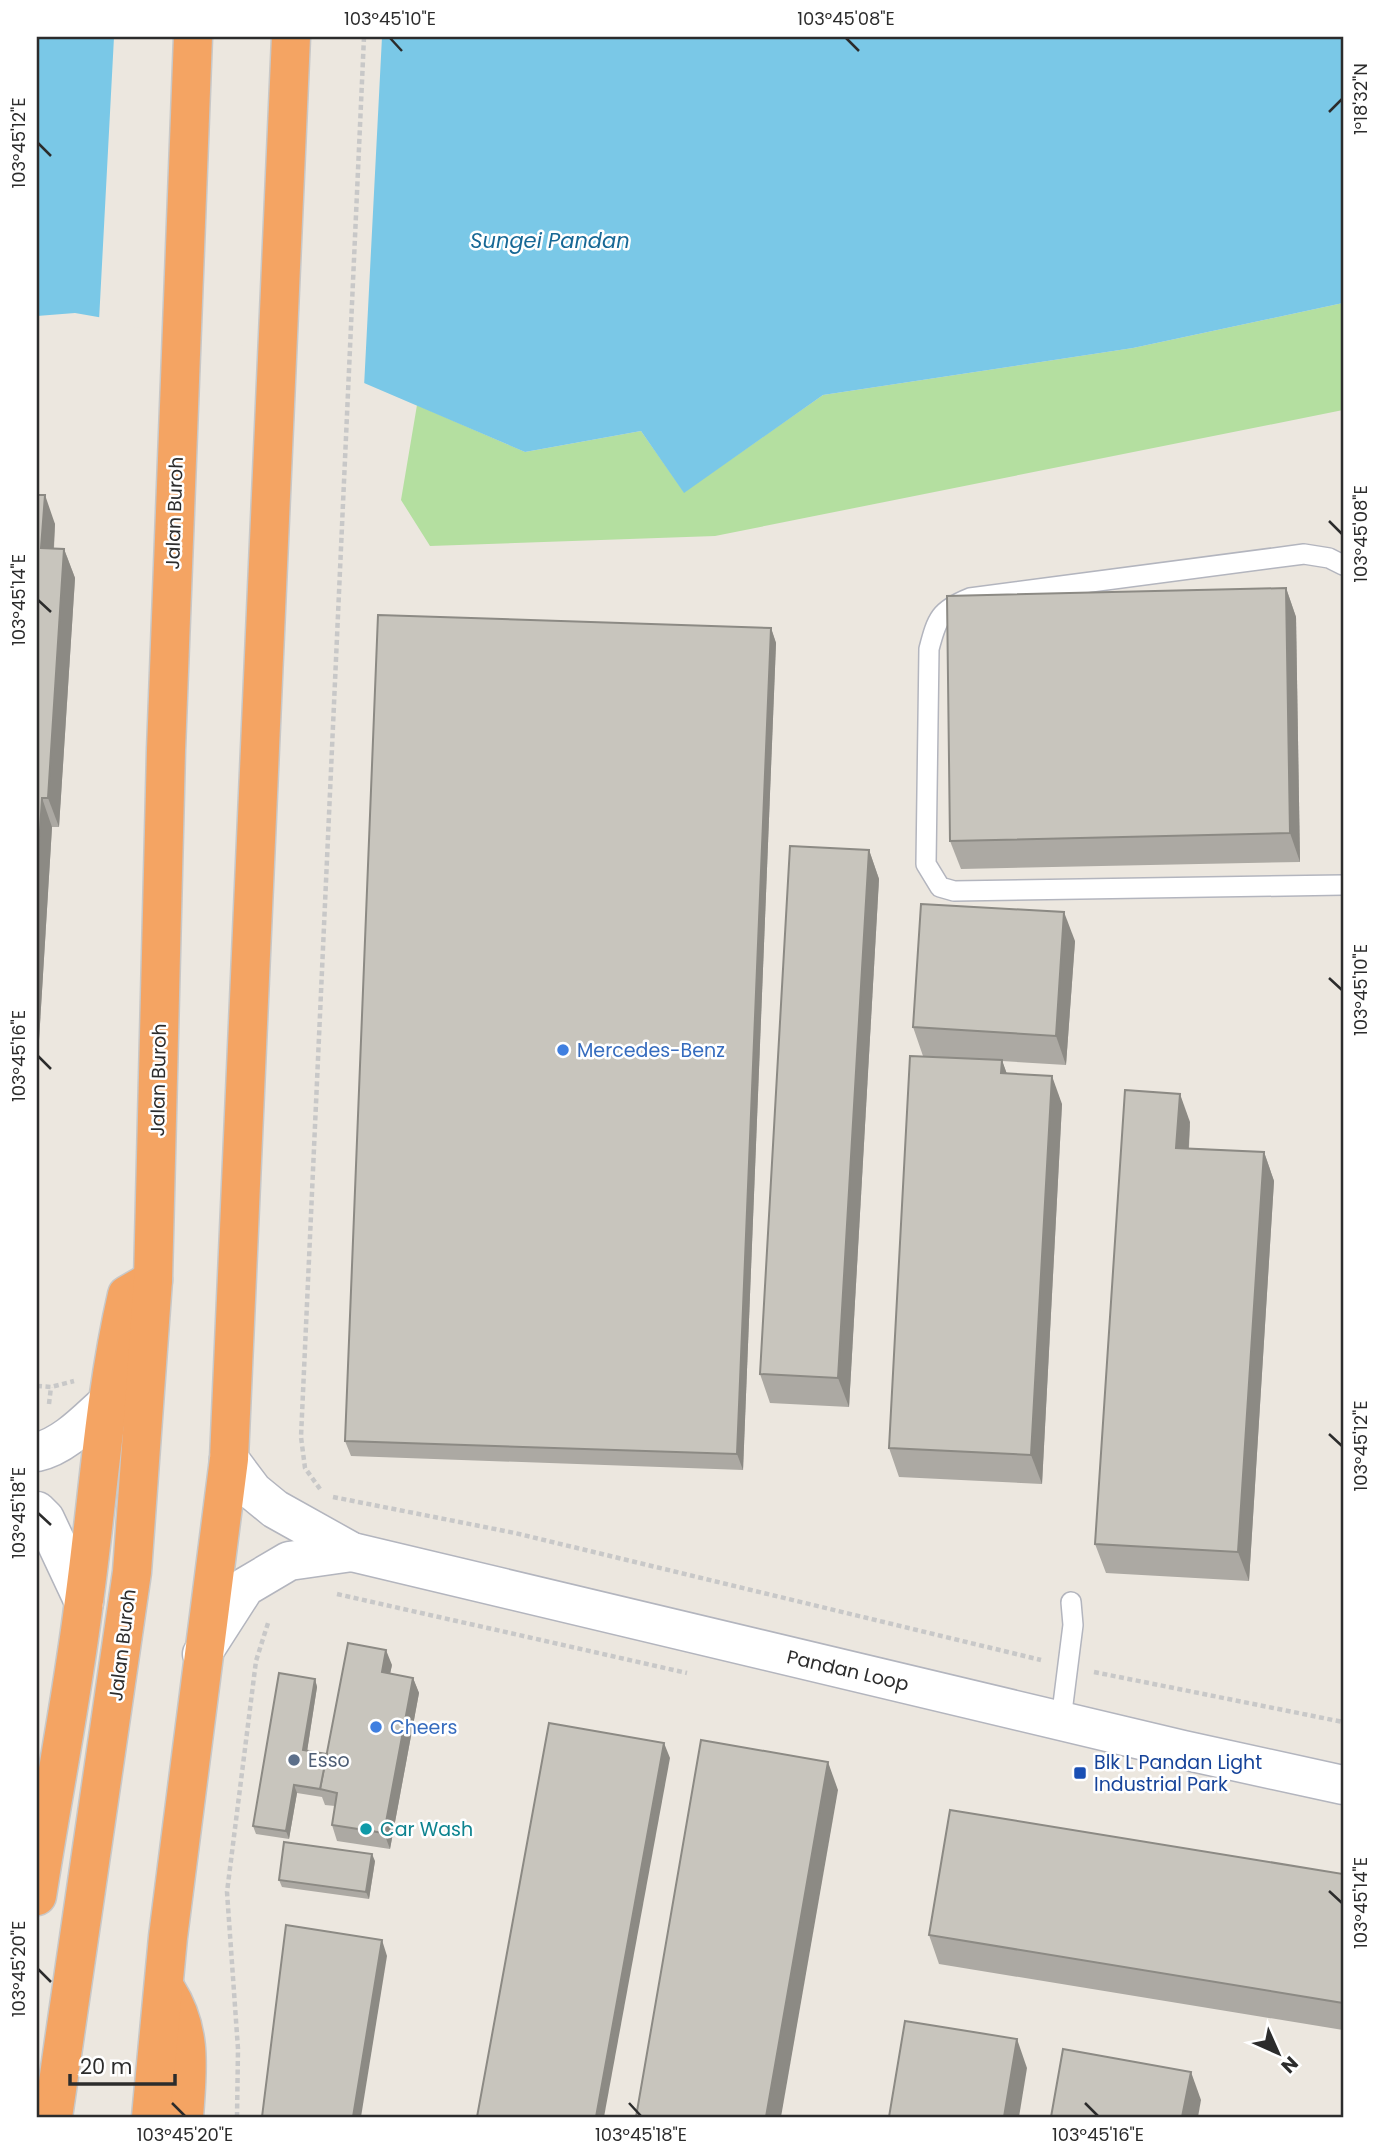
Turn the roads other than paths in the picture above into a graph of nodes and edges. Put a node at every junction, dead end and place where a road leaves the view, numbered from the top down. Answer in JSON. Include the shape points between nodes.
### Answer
{"nodes":[{"id":1,"x":193,"y":37,"type":"edge"},
{"id":2,"x":291,"y":37,"type":"edge"},
{"id":3,"x":1343,"y":565,"type":"edge"},
{"id":4,"x":1343,"y":885,"type":"edge"},
{"id":5,"x":153,"y":1280,"type":"junction"},
{"id":6,"x":107,"y":1403,"type":"junction"},
{"id":7,"x":37,"y":1452,"type":"edge"},
{"id":8,"x":229,"y":1459,"type":"junction"},
{"id":9,"x":37,"y":1511,"type":"edge"},
{"id":10,"x":352,"y":1552,"type":"junction"},
{"id":11,"x":84,"y":1602,"type":"junction"},
{"id":12,"x":1071,"y":1602,"type":"dead end"},
{"id":13,"x":202,"y":1654,"type":"junction"},
{"id":14,"x":1061,"y":1720,"type":"junction"},
{"id":15,"x":1343,"y":1785,"type":"edge"},
{"id":16,"x":37,"y":1896,"type":"edge"},
{"id":17,"x":164,"y":1987,"type":"junction"},
{"id":18,"x":53,"y":2117,"type":"edge"},
{"id":19,"x":151,"y":2117,"type":"edge"},
{"id":20,"x":184,"y":2117,"type":"edge"}],
"edges":[{"from":1,"to":5,"type":"highway","name":"Jalan Buroh","via":[[169,640]]},
{"from":2,"to":8,"type":"highway"},
{"from":3,"to":4,"type":"lane","via":[[1304,554],[970,598],[947,608],[936,623],[929,649],[926,864],[940,887],[954,891]]},
{"from":5,"to":6,"type":"highway","via":[[127,1295]]},
{"from":5,"to":18,"type":"highway","name":"Jalan Buroh","via":[[132,1572]]},
{"from":6,"to":7,"type":"street","via":[[79,1428]]},
{"from":6,"to":11,"type":"highway"},
{"from":8,"to":10,"type":"street","name":"Pandan Loop","via":[[253,1491],[275,1509]]},
{"from":8,"to":13,"type":"highway"},
{"from":9,"to":11,"type":"street"},
{"from":10,"to":13,"type":"street","name":"Pandan Loop","via":[[289,1561],[245,1587]]},
{"from":10,"to":14,"type":"street","name":"Pandan Loop"},
{"from":11,"to":16,"type":"highway"},
{"from":12,"to":14,"type":"lane","via":[[1073,1625]]},
{"from":13,"to":17,"type":"highway"},
{"from":14,"to":15,"type":"street","name":"Pandan Loop"},
{"from":17,"to":19,"type":"highway"},
{"from":17,"to":20,"type":"highway","via":[[180,2012],[189,2052]]}]}
